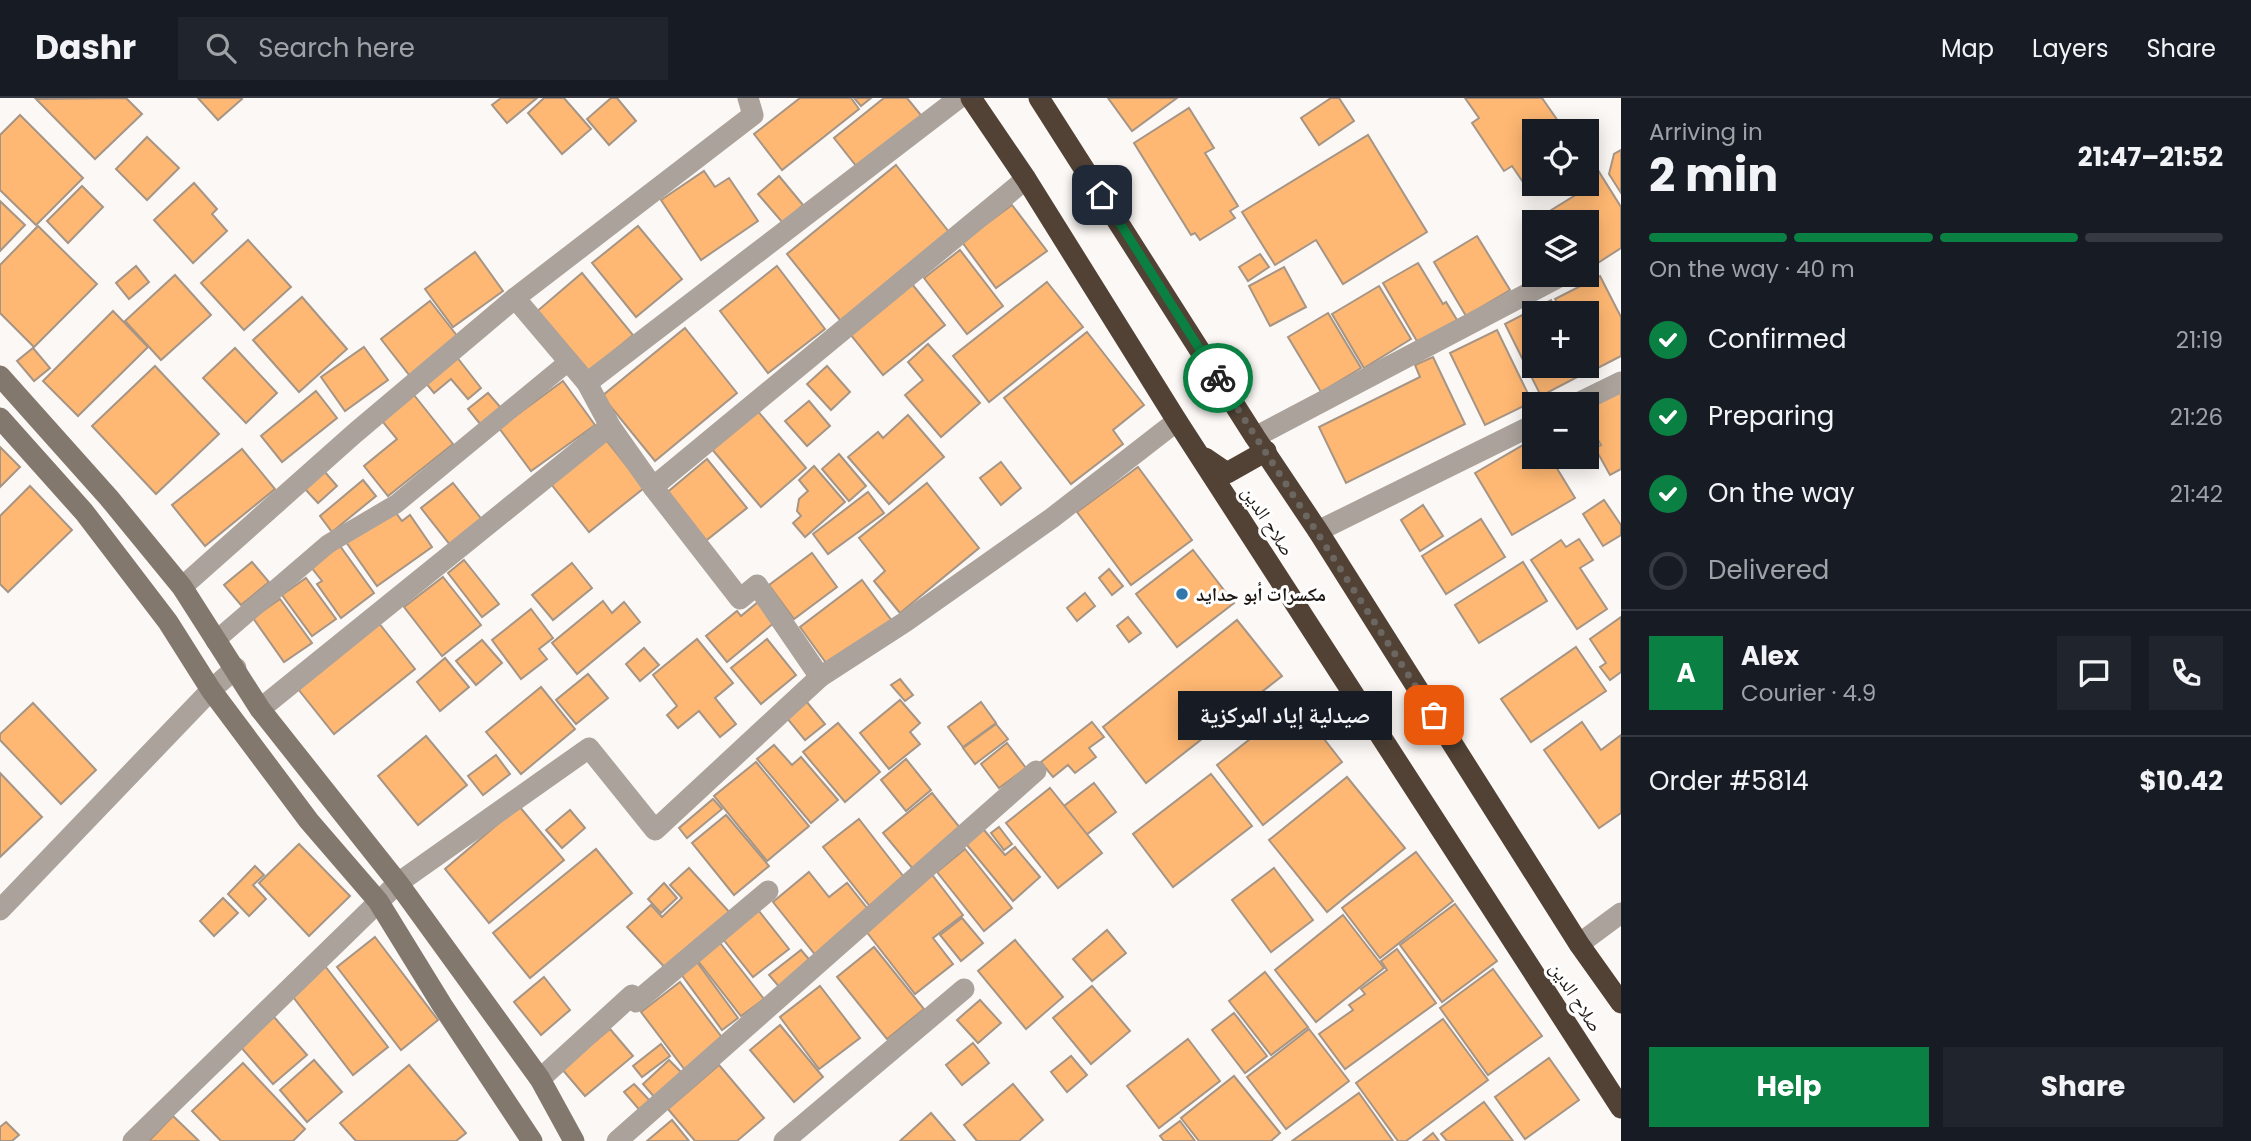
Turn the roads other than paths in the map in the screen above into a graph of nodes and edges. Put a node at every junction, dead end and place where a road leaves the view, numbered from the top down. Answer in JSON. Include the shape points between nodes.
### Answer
{"nodes":[{"id":1,"x":748,"y":98,"type":"edge"},
{"id":2,"x":959,"y":98,"type":"edge"},
{"id":3,"x":971,"y":98,"type":"edge"},
{"id":4,"x":1039,"y":98,"type":"edge"},
{"id":5,"x":1026,"y":178,"type":"junction"},
{"id":6,"x":1542,"y":287,"type":"edge"},
{"id":7,"x":515,"y":298,"type":"junction"},
{"id":8,"x":568,"y":362,"type":"junction"},
{"id":9,"x":0,"y":376,"type":"edge"},
{"id":10,"x":1621,"y":382,"type":"edge"},
{"id":11,"x":587,"y":383,"type":"junction"},
{"id":12,"x":1599,"y":393,"type":"edge"},
{"id":13,"x":0,"y":418,"type":"edge"},
{"id":14,"x":1177,"y":421,"type":"junction"},
{"id":15,"x":610,"y":426,"type":"junction"},
{"id":16,"x":1522,"y":430,"type":"edge"},
{"id":17,"x":1261,"y":444,"type":"junction"},
{"id":18,"x":1198,"y":453,"type":"junction"},
{"id":19,"x":653,"y":487,"type":"junction"},
{"id":20,"x":1318,"y":531,"type":"junction"},
{"id":21,"x":182,"y":587,"type":"junction"},
{"id":22,"x":215,"y":641,"type":"junction"},
{"id":23,"x":236,"y":667,"type":"junction"},
{"id":24,"x":820,"y":677,"type":"junction"},
{"id":25,"x":211,"y":690,"type":"junction"},
{"id":26,"x":260,"y":709,"type":"junction"},
{"id":27,"x":1036,"y":771,"type":"dead end"},
{"id":28,"x":398,"y":883,"type":"junction"},
{"id":29,"x":768,"y":891,"type":"dead end"},
{"id":30,"x":378,"y":901,"type":"junction"},
{"id":31,"x":0,"y":910,"type":"edge"},
{"id":32,"x":1621,"y":913,"type":"edge"},
{"id":33,"x":1578,"y":944,"type":"junction"},
{"id":34,"x":964,"y":989,"type":"dead end"},
{"id":35,"x":1621,"y":1003,"type":"edge"},
{"id":36,"x":540,"y":1079,"type":"junction"},
{"id":37,"x":1621,"y":1108,"type":"edge"},
{"id":38,"x":133,"y":1141,"type":"edge"},
{"id":39,"x":532,"y":1141,"type":"edge"},
{"id":40,"x":573,"y":1141,"type":"edge"},
{"id":41,"x":617,"y":1141,"type":"edge"},
{"id":42,"x":784,"y":1141,"type":"edge"}],
"edges":[{"from":1,"to":7,"type":"street","via":[[752,116]]},
{"from":2,"to":11,"type":"street"},
{"from":3,"to":5,"type":"highway","name":"صلاح الدين"},
{"from":4,"to":17,"type":"highway","name":"صلاح الدين"},
{"from":5,"to":14,"type":"highway","name":"صلاح الدين"},
{"from":5,"to":19,"type":"street"},
{"from":6,"to":17,"type":"street"},
{"from":7,"to":8,"type":"street"},
{"from":7,"to":21,"type":"street"},
{"from":8,"to":11,"type":"street"},
{"from":8,"to":22,"type":"lane","via":[[396,504],[328,544]]},
{"from":9,"to":21,"type":"street"},
{"from":10,"to":12,"type":"street"},
{"from":11,"to":15,"type":"street"},
{"from":13,"to":25,"type":"street","via":[[84,512],[168,622]]},
{"from":14,"to":18,"type":"highway","name":"صلاح الدين"},
{"from":14,"to":24,"type":"street","via":[[1052,518]]},
{"from":15,"to":19,"type":"street"},
{"from":15,"to":26,"type":"street"},
{"from":16,"to":20,"type":"street"},
{"from":17,"to":18,"type":"highway","via":[[1227,472]]},
{"from":17,"to":20,"type":"highway","name":"صلاح الدين"},
{"from":18,"to":37,"type":"highway","name":"صلاح الدين"},
{"from":19,"to":24,"type":"street","via":[[740,599],[757,584]]},
{"from":20,"to":33,"type":"highway","name":"صلاح الدين"},
{"from":21,"to":22,"type":"street"},
{"from":22,"to":23,"type":"street"},
{"from":23,"to":25,"type":"street"},
{"from":23,"to":26,"type":"street"},
{"from":24,"to":28,"type":"street","via":[[655,830],[589,748]]},
{"from":25,"to":30,"type":"street","via":[[309,821]]},
{"from":25,"to":31,"type":"street"},
{"from":26,"to":28,"type":"street"},
{"from":27,"to":41,"type":"street"},
{"from":28,"to":30,"type":"street"},
{"from":28,"to":36,"type":"street"},
{"from":29,"to":36,"type":"street","via":[[636,1002],[632,995]]},
{"from":30,"to":38,"type":"street"},
{"from":30,"to":39,"type":"street"},
{"from":32,"to":33,"type":"street"},
{"from":33,"to":35,"type":"highway","name":"صلاح الدين"},
{"from":34,"to":42,"type":"street"},
{"from":36,"to":40,"type":"street"}]}
